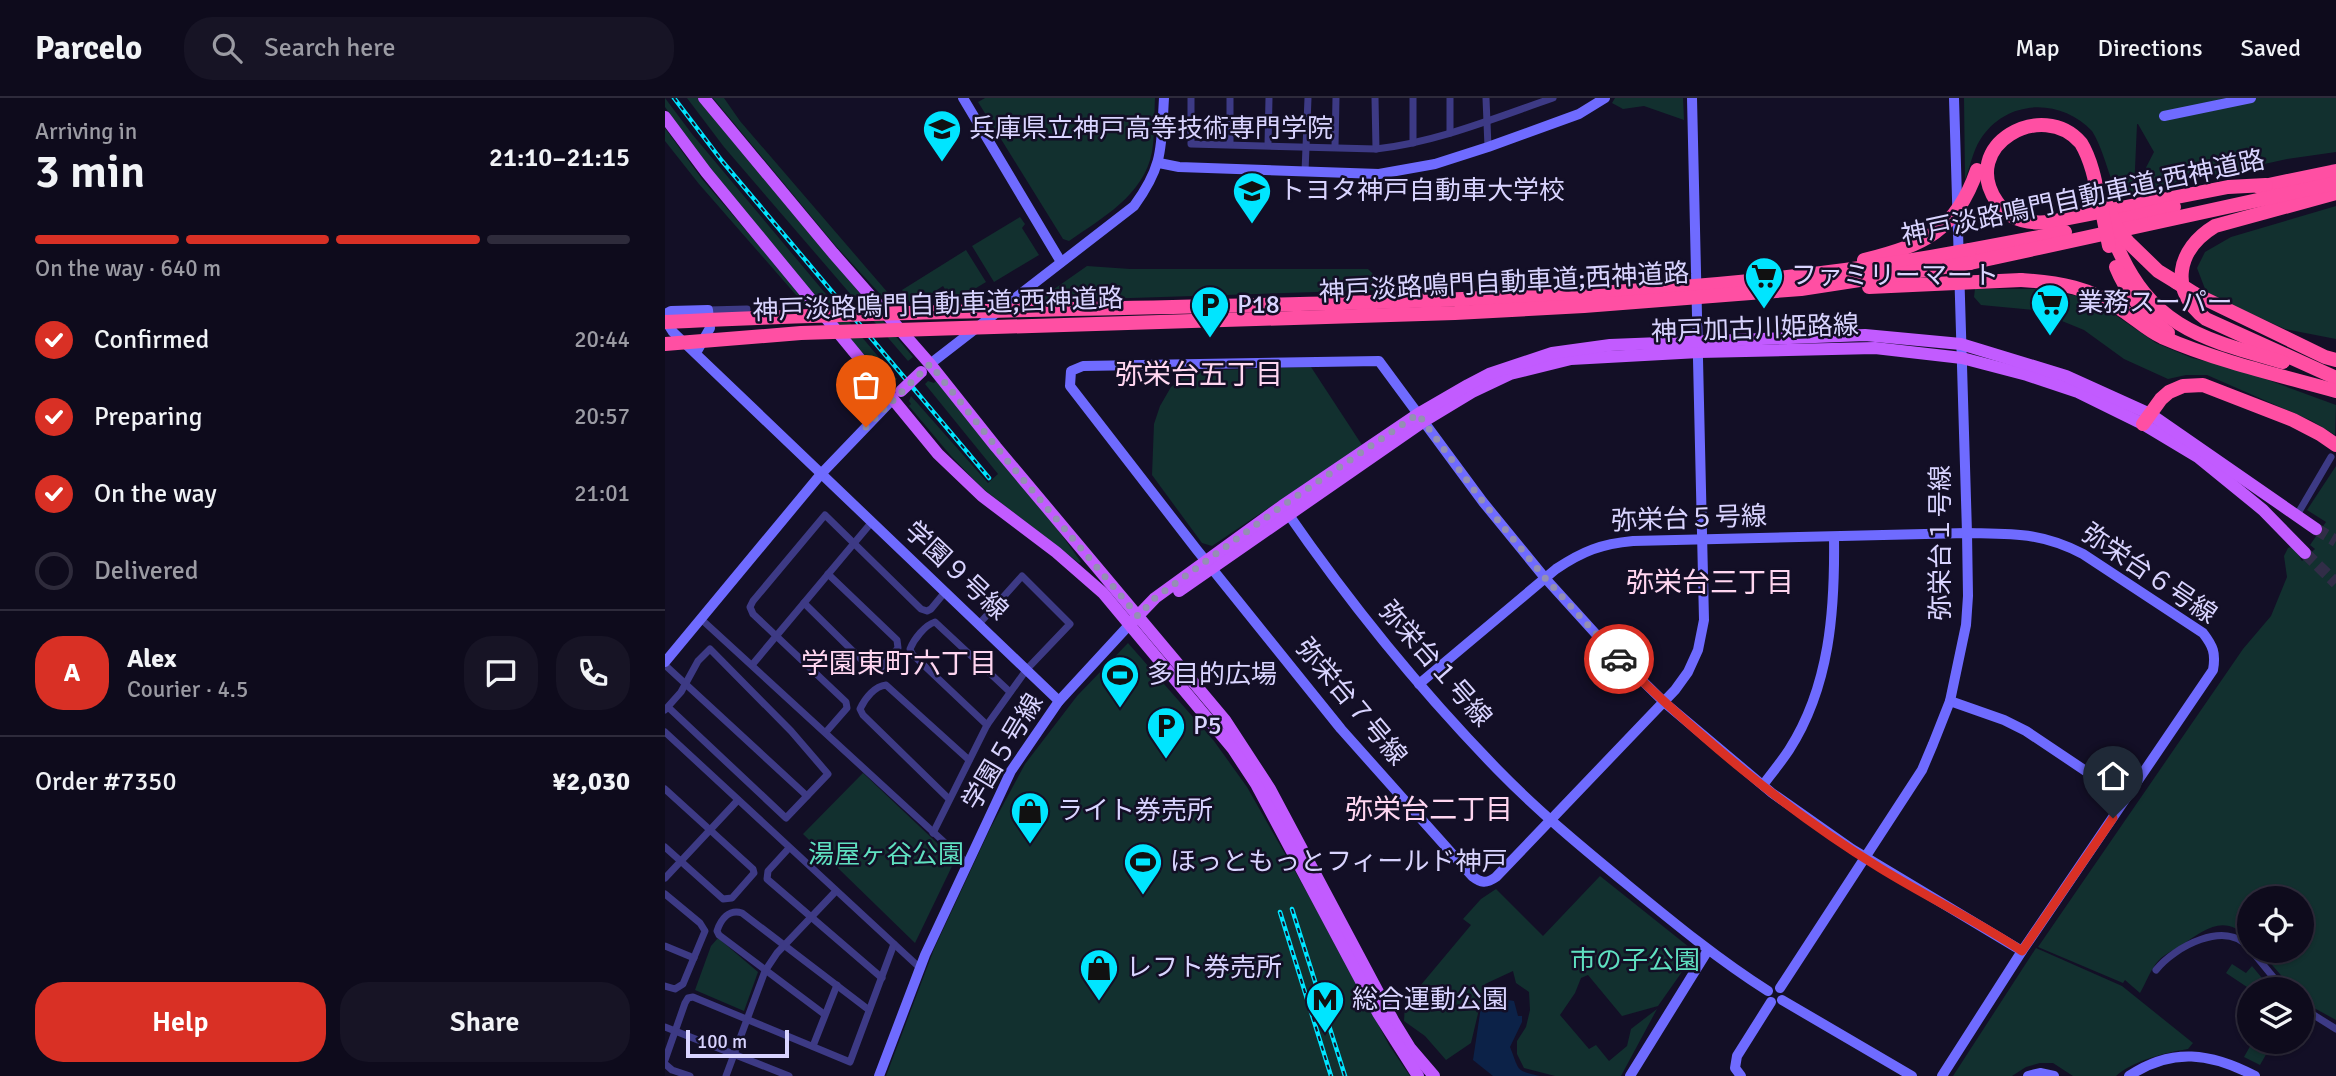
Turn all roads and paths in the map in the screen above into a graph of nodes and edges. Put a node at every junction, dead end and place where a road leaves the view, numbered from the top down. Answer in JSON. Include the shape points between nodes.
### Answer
{"nodes":[{"id":1,"x":703,"y":98,"type":"edge"},
{"id":2,"x":965,"y":98,"type":"edge"},
{"id":3,"x":1164,"y":98,"type":"edge"},
{"id":4,"x":1191,"y":98,"type":"edge"},
{"id":5,"x":1230,"y":98,"type":"edge"},
{"id":6,"x":1269,"y":98,"type":"edge"},
{"id":7,"x":1308,"y":98,"type":"edge"},
{"id":8,"x":1336,"y":98,"type":"edge"},
{"id":9,"x":1375,"y":98,"type":"edge"},
{"id":10,"x":1413,"y":98,"type":"edge"},
{"id":11,"x":1450,"y":98,"type":"edge"},
{"id":12,"x":1486,"y":98,"type":"edge"},
{"id":13,"x":1524,"y":98,"type":"edge"},
{"id":14,"x":1553,"y":98,"type":"edge"},
{"id":15,"x":1605,"y":98,"type":"edge"},
{"id":16,"x":1692,"y":98,"type":"edge"},
{"id":17,"x":1954,"y":98,"type":"edge"},
{"id":18,"x":2251,"y":98,"type":"edge"},
{"id":19,"x":1524,"y":108,"type":"junction"},
{"id":20,"x":2164,"y":116,"type":"dead end"},
{"id":21,"x":665,"y":117,"type":"edge"},
{"id":22,"x":1487,"y":121,"type":"junction"},
{"id":23,"x":1450,"y":133,"type":"junction"},
{"id":24,"x":1413,"y":143,"type":"junction"},
{"id":25,"x":1230,"y":144,"type":"junction"},
{"id":26,"x":1268,"y":145,"type":"junction"},
{"id":27,"x":1307,"y":146,"type":"junction"},
{"id":28,"x":1335,"y":147,"type":"junction"},
{"id":29,"x":1487,"y":147,"type":"junction"},
{"id":30,"x":1376,"y":149,"type":"junction"},
{"id":31,"x":1159,"y":163,"type":"junction"},
{"id":32,"x":2336,"y":171,"type":"edge"},
{"id":33,"x":1305,"y":173,"type":"junction"},
{"id":34,"x":2336,"y":183,"type":"edge"},
{"id":35,"x":2266,"y":185,"type":"junction"},
{"id":36,"x":2336,"y":193,"type":"edge"},
{"id":37,"x":2104,"y":205,"type":"junction"},
{"id":38,"x":2117,"y":244,"type":"junction"},
{"id":39,"x":1970,"y":256,"type":"junction"},
{"id":40,"x":1061,"y":262,"type":"junction"},
{"id":41,"x":1823,"y":273,"type":"junction"},
{"id":42,"x":1801,"y":289,"type":"junction"},
{"id":43,"x":747,"y":309,"type":"dead end"},
{"id":44,"x":708,"y":310,"type":"junction"},
{"id":45,"x":665,"y":322,"type":"edge"},
{"id":46,"x":2251,"y":338,"type":"junction"},
{"id":47,"x":665,"y":344,"type":"edge"},
{"id":48,"x":1698,"y":347,"type":"junction"},
{"id":49,"x":2193,"y":349,"type":"junction"},
{"id":50,"x":1961,"y":351,"type":"junction"},
{"id":51,"x":695,"y":353,"type":"junction"},
{"id":52,"x":2330,"y":359,"type":"edge"},
{"id":53,"x":926,"y":368,"type":"junction"},
{"id":54,"x":2336,"y":378,"type":"edge"},
{"id":55,"x":2318,"y":379,"type":"junction"},
{"id":56,"x":2336,"y":392,"type":"edge"},
{"id":57,"x":897,"y":395,"type":"junction"},
{"id":58,"x":1421,"y":417,"type":"junction"},
{"id":59,"x":2150,"y":421,"type":"junction"},
{"id":60,"x":2334,"y":452,"type":"edge"},
{"id":61,"x":821,"y":474,"type":"junction"},
{"id":62,"x":1285,"y":510,"type":"junction"},
{"id":63,"x":2297,"y":515,"type":"junction"},
{"id":64,"x":871,"y":523,"type":"junction"},
{"id":65,"x":2316,"y":529,"type":"tunnel mouth"},
{"id":66,"x":1967,"y":533,"type":"junction"},
{"id":67,"x":1834,"y":537,"type":"junction"},
{"id":68,"x":1702,"y":539,"type":"junction"},
{"id":69,"x":855,"y":543,"type":"junction"},
{"id":70,"x":2305,"y":554,"type":"tunnel mouth"},
{"id":71,"x":1209,"y":565,"type":"junction"},
{"id":72,"x":828,"y":574,"type":"junction"},
{"id":73,"x":1545,"y":578,"type":"junction"},
{"id":74,"x":945,"y":592,"type":"junction"},
{"id":75,"x":804,"y":603,"type":"junction"},
{"id":76,"x":701,"y":619,"type":"junction"},
{"id":77,"x":1134,"y":620,"type":"junction"},
{"id":78,"x":979,"y":624,"type":"junction"},
{"id":79,"x":776,"y":636,"type":"junction"},
{"id":80,"x":665,"y":664,"type":"edge"},
{"id":81,"x":752,"y":665,"type":"junction"},
{"id":82,"x":1027,"y":669,"type":"junction"},
{"id":83,"x":686,"y":684,"type":"junction"},
{"id":84,"x":1419,"y":684,"type":"junction"},
{"id":85,"x":1010,"y":692,"type":"junction"},
{"id":86,"x":1059,"y":701,"type":"junction"},
{"id":87,"x":1950,"y":701,"type":"junction"},
{"id":88,"x":1665,"y":702,"type":"junction"},
{"id":89,"x":666,"y":708,"type":"edge"},
{"id":90,"x":987,"y":725,"type":"junction"},
{"id":91,"x":665,"y":732,"type":"edge"},
{"id":92,"x":826,"y":732,"type":"junction"},
{"id":93,"x":969,"y":760,"type":"junction"},
{"id":94,"x":1763,"y":785,"type":"junction"},
{"id":95,"x":665,"y":789,"type":"edge"},
{"id":96,"x":807,"y":796,"type":"junction"},
{"id":97,"x":2126,"y":798,"type":"junction"},
{"id":98,"x":949,"y":799,"type":"junction"},
{"id":99,"x":738,"y":800,"type":"junction"},
{"id":100,"x":1552,"y":821,"type":"junction"},
{"id":101,"x":710,"y":830,"type":"junction"},
{"id":102,"x":933,"y":833,"type":"junction"},
{"id":103,"x":665,"y":847,"type":"edge"},
{"id":104,"x":789,"y":848,"type":"junction"},
{"id":105,"x":1865,"y":858,"type":"junction"},
{"id":106,"x":681,"y":860,"type":"junction"},
{"id":107,"x":967,"y":863,"type":"junction"},
{"id":108,"x":665,"y":878,"type":"edge"},
{"id":109,"x":836,"y":891,"type":"junction"},
{"id":110,"x":665,"y":894,"type":"edge"},
{"id":111,"x":811,"y":917,"type":"junction"},
{"id":112,"x":2237,"y":939,"type":"edge"},
{"id":113,"x":785,"y":944,"type":"junction"},
{"id":114,"x":894,"y":944,"type":"junction"},
{"id":115,"x":665,"y":946,"type":"edge"},
{"id":116,"x":1708,"y":950,"type":"junction"},
{"id":117,"x":2022,"y":951,"type":"junction"},
{"id":118,"x":694,"y":958,"type":"junction"},
{"id":119,"x":2262,"y":963,"type":"edge"},
{"id":120,"x":920,"y":968,"type":"junction"},
{"id":121,"x":2156,"y":970,"type":"dead end"},
{"id":122,"x":765,"y":971,"type":"junction"},
{"id":123,"x":2273,"y":977,"type":"edge"},
{"id":124,"x":881,"y":978,"type":"junction"},
{"id":125,"x":837,"y":985,"type":"junction"},
{"id":126,"x":665,"y":986,"type":"edge"},
{"id":127,"x":1776,"y":995,"type":"junction"},
{"id":128,"x":869,"y":1010,"type":"junction"},
{"id":129,"x":824,"y":1014,"type":"junction"},
{"id":130,"x":2314,"y":1015,"type":"edge"},
{"id":131,"x":748,"y":1018,"type":"junction"},
{"id":132,"x":665,"y":1027,"type":"edge"},
{"id":133,"x":2336,"y":1029,"type":"edge"},
{"id":134,"x":675,"y":1031,"type":"junction"},
{"id":135,"x":813,"y":1046,"type":"junction"},
{"id":136,"x":734,"y":1054,"type":"junction"},
{"id":137,"x":665,"y":1062,"type":"edge"},
{"id":138,"x":689,"y":1076,"type":"edge"},
{"id":139,"x":726,"y":1076,"type":"edge"},
{"id":140,"x":789,"y":1076,"type":"edge"},
{"id":141,"x":879,"y":1076,"type":"edge"},
{"id":142,"x":1418,"y":1076,"type":"edge"},
{"id":143,"x":1434,"y":1076,"type":"edge"},
{"id":144,"x":1630,"y":1076,"type":"edge"},
{"id":145,"x":1741,"y":1076,"type":"edge"},
{"id":146,"x":1912,"y":1076,"type":"edge"},
{"id":147,"x":1943,"y":1076,"type":"edge"},
{"id":148,"x":2028,"y":1076,"type":"edge"},
{"id":149,"x":2054,"y":1076,"type":"edge"},
{"id":150,"x":2129,"y":1076,"type":"edge"},
{"id":151,"x":2255,"y":1076,"type":"edge"}],
"edges":[{"from":1,"to":53,"type":"main road"},
{"from":2,"to":40,"type":"street"},
{"from":3,"to":31,"type":"street"},
{"from":4,"to":25,"type":"street","via":[[1191,144]]},
{"from":5,"to":25,"type":"street"},
{"from":6,"to":26,"type":"street"},
{"from":7,"to":27,"type":"street"},
{"from":8,"to":28,"type":"street"},
{"from":9,"to":30,"type":"street"},
{"from":10,"to":24,"type":"street"},
{"from":11,"to":23,"type":"street"},
{"from":12,"to":22,"type":"street"},
{"from":13,"to":19,"type":"street"},
{"from":14,"to":19,"type":"street"},
{"from":15,"to":29,"type":"street","via":[[1579,114]]},
{"from":16,"to":48,"type":"street"},
{"from":17,"to":50,"type":"street","name":"弥栄台１号線"},
{"from":18,"to":20,"type":"street"},
{"from":19,"to":22,"type":"street"},
{"from":21,"to":57,"type":"main road","via":[[706,172]]},
{"from":22,"to":23,"type":"street"},
{"from":22,"to":29,"type":"street"},
{"from":23,"to":24,"type":"street"},
{"from":24,"to":30,"type":"street"},
{"from":25,"to":26,"type":"street"},
{"from":26,"to":27,"type":"street"},
{"from":27,"to":28,"type":"street"},
{"from":27,"to":33,"type":"street"},
{"from":28,"to":30,"type":"street"},
{"from":29,"to":33,"type":"street","via":[[1435,164],[1379,174]]},
{"from":31,"to":33,"type":"street"},
{"from":31,"to":40,"type":"street","via":[[1134,206]]},
{"from":32,"to":35,"type":"highway","name":"神戸淡路鳴門自動車道;西神道路"},
{"from":34,"to":39,"type":"highway","name":"神戸淡路鳴門自動車道;西神道路"},
{"from":35,"to":37,"type":"highway","via":[[2228,187],[2031,222],[2001,208],[1989,190],[1987,171],[1994,146],[2007,131],[2029,121],[2060,125],[2076,137],[2087,154]]},
{"from":35,"to":39,"type":"highway","name":"神戸淡路鳴門自動車道;西神道路"},
{"from":36,"to":46,"type":"highway","via":[[2222,223],[2190,246],[2182,272],[2187,300],[2206,319]]},
{"from":37,"to":38,"type":"highway","bridge":true},
{"from":37,"to":41,"type":"highway","bridge":true,"via":[[2089,144],[2074,126],[2052,115],[2030,114],[2005,124],[1987,145],[1968,195],[1943,227],[1895,251]]},
{"from":38,"to":49,"type":"highway","via":[[2123,282],[2140,307],[2169,335]]},
{"from":38,"to":52,"type":"highway","bridge":true,"via":[[2195,294]]},
{"from":38,"to":55,"type":"highway","via":[[2127,271],[2143,293],[2184,328]]},
{"from":39,"to":41,"type":"highway","name":"神戸淡路鳴門自動車道;西神道路","bridge":true},
{"from":39,"to":42,"type":"highway","name":"神戸淡路鳴門自動車道;西神道路","bridge":true},
{"from":40,"to":53,"type":"street"},
{"from":41,"to":45,"type":"highway","name":"神戸淡路鳴門自動車道;西神道路","bridge":true,"via":[[1592,294],[1455,300]]},
{"from":42,"to":47,"type":"highway","name":"神戸淡路鳴門自動車道;西神道路","bridge":true,"via":[[1441,313],[801,333]]},
{"from":42,"to":49,"type":"highway","bridge":true,"via":[[2049,282],[2093,293],[2157,334]]},
{"from":43,"to":44,"type":"street"},
{"from":44,"to":51,"type":"street","via":[[709,328]]},
{"from":44,"to":51,"type":"street","name":"学園９号線","via":[[666,314],[673,332]]},
{"from":46,"to":52,"type":"highway"},
{"from":46,"to":55,"type":"highway"},
{"from":48,"to":50,"type":"main road","name":"神戸加古川姫路線"},
{"from":48,"to":58,"type":"main road","name":"神戸加古川姫路線","via":[[1541,365],[1510,374]]},
{"from":48,"to":68,"type":"street"},
{"from":49,"to":55,"type":"highway"},
{"from":50,"to":59,"type":"main road","name":"神戸加古川姫路線"},
{"from":50,"to":66,"type":"street","name":"弥栄台１号線"},
{"from":51,"to":61,"type":"street","name":"学園９号線"},
{"from":53,"to":57,"type":"main road","bridge":true},
{"from":53,"to":77,"type":"main road","via":[[1010,464]]},
{"from":54,"to":55,"type":"highway"},
{"from":55,"to":56,"type":"highway"},
{"from":57,"to":61,"type":"street"},
{"from":57,"to":77,"type":"main road","via":[[960,476]]},
{"from":58,"to":62,"type":"main road","name":"神戸加古川姫路線"},
{"from":58,"to":71,"type":"street","via":[[1374,359],[1083,366],[1071,371],[1070,386]]},
{"from":58,"to":73,"type":"street"},
{"from":59,"to":60,"type":"highway","via":[[2161,399],[2173,390],[2203,385],[2320,433]]},
{"from":59,"to":63,"type":"main road","name":"神戸加古川姫路線"},
{"from":59,"to":70,"type":"main road","name":"神戸加古川姫路線","via":[[2263,510]]},
{"from":60,"to":63,"type":"street"},
{"from":61,"to":64,"type":"street","name":"学園９号線"},
{"from":61,"to":76,"type":"street"},
{"from":62,"to":71,"type":"main road","name":"神戸加古川姫路線"},
{"from":62,"to":84,"type":"street","name":"弥栄台１号線","via":[[1346,595]]},
{"from":63,"to":65,"type":"main road","name":"神戸加古川姫路線"},
{"from":64,"to":69,"type":"street"},
{"from":64,"to":74,"type":"street","name":"学園９号線"},
{"from":66,"to":67,"type":"street","name":"弥栄台５号線"},
{"from":66,"to":87,"type":"street","name":"弥栄台１号線","via":[[1966,625]]},
{"from":66,"to":97,"type":"street","name":"弥栄台６号線","via":[[2014,533],[2064,544],[2203,633],[2213,646],[2213,670]]},
{"from":67,"to":68,"type":"street","name":"弥栄台５号線"},
{"from":67,"to":94,"type":"street","via":[[1834,598],[1816,692],[1790,749]]},
{"from":68,"to":73,"type":"street","name":"弥栄台５号線","via":[[1597,546]]},
{"from":68,"to":88,"type":"street","via":[[1704,620],[1700,642],[1688,672]]},
{"from":69,"to":72,"type":"street"},
{"from":69,"to":74,"type":"street","via":[[921,609],[931,609]]},
{"from":69,"to":79,"type":"street","via":[[825,515],[750,607]]},
{"from":71,"to":77,"type":"main road","name":"神戸加古川姫路線"},
{"from":71,"to":100,"type":"street","name":"弥栄台７号線","via":[[1341,729],[1480,882],[1496,877]]},
{"from":72,"to":75,"type":"street"},
{"from":72,"to":75,"type":"street","via":[[897,640],[898,648],[881,668],[871,669]]},
{"from":73,"to":84,"type":"street","name":"弥栄台５号線"},
{"from":73,"to":88,"type":"street"},
{"from":74,"to":78,"type":"street","name":"学園９号線"},
{"from":75,"to":79,"type":"street"},
{"from":76,"to":80,"type":"street"},
{"from":76,"to":81,"type":"street"},
{"from":77,"to":86,"type":"street","name":"学園５号線"},
{"from":77,"to":142,"type":"main road","via":[[1245,766],[1387,1030]]},
{"from":77,"to":143,"type":"main road","via":[[1225,720],[1248,754],[1394,1022]]},
{"from":78,"to":82,"type":"street","name":"学園９号線"},
{"from":78,"to":82,"type":"street","via":[[1022,576],[1070,624]]},
{"from":79,"to":81,"type":"street"},
{"from":79,"to":92,"type":"street","via":[[846,702],[847,708]]},
{"from":80,"to":83,"type":"street"},
{"from":81,"to":92,"type":"street"},
{"from":82,"to":85,"type":"street"},
{"from":82,"to":86,"type":"street","name":"学園９号線"},
{"from":83,"to":89,"type":"street"},
{"from":83,"to":96,"type":"street"},
{"from":83,"to":96,"type":"street","via":[[710,649],[828,774]]},
{"from":84,"to":100,"type":"street","name":"弥栄台１号線"},
{"from":85,"to":90,"type":"street"},
{"from":85,"to":90,"type":"street","via":[[935,622],[912,644],[912,654]]},
{"from":86,"to":107,"type":"street","name":"学園５号線","via":[[1011,771]]},
{"from":87,"to":97,"type":"street","via":[[2026,731]]},
{"from":87,"to":105,"type":"street","name":"弥栄台１号線","via":[[1922,770]]},
{"from":88,"to":94,"type":"street"},
{"from":88,"to":100,"type":"street"},
{"from":89,"to":96,"type":"street","via":[[786,818]]},
{"from":90,"to":93,"type":"street"},
{"from":91,"to":99,"type":"street"},
{"from":92,"to":102,"type":"street"},
{"from":93,"to":98,"type":"street"},
{"from":93,"to":98,"type":"street","via":[[886,685],[879,686],[863,703],[863,715]]},
{"from":94,"to":105,"type":"street"},
{"from":95,"to":101,"type":"street"},
{"from":97,"to":117,"type":"street","name":"弥栄台６号線"},
{"from":98,"to":102,"type":"street"},
{"from":99,"to":101,"type":"street"},
{"from":99,"to":104,"type":"street"},
{"from":100,"to":116,"type":"street","name":"弥栄台１号線"},
{"from":101,"to":106,"type":"street"},
{"from":101,"to":106,"type":"street","via":[[753,869],[731,898],[723,899]]},
{"from":102,"to":107,"type":"street"},
{"from":103,"to":106,"type":"street"},
{"from":104,"to":109,"type":"street"},
{"from":104,"to":111,"type":"street","via":[[768,871],[767,879]]},
{"from":105,"to":117,"type":"street"},
{"from":105,"to":127,"type":"street","name":"弥栄台１号線"},
{"from":106,"to":108,"type":"street"},
{"from":107,"to":120,"type":"street","name":"学園５号線"},
{"from":109,"to":111,"type":"street"},
{"from":109,"to":114,"type":"street"},
{"from":110,"to":118,"type":"street","via":[[704,927]]},
{"from":111,"to":113,"type":"street"},
{"from":111,"to":124,"type":"street"},
{"from":112,"to":121,"type":"street","via":[[2209,936],[2172,955]]},
{"from":113,"to":122,"type":"street"},
{"from":113,"to":122,"type":"street","via":[[737,911],[728,913],[719,925],[719,935]]},
{"from":113,"to":125,"type":"street"},
{"from":114,"to":120,"type":"street"},
{"from":114,"to":124,"type":"street"},
{"from":115,"to":118,"type":"street"},
{"from":116,"to":127,"type":"street","name":"弥栄台１号線"},
{"from":116,"to":144,"type":"street"},
{"from":117,"to":147,"type":"street","name":"弥栄台６号線"},
{"from":118,"to":126,"type":"street","via":[[680,987]]},
{"from":119,"to":123,"type":"street"},
{"from":120,"to":141,"type":"street","name":"学園５号線"},
{"from":122,"to":129,"type":"street"},
{"from":122,"to":131,"type":"street"},
{"from":124,"to":128,"type":"street"},
{"from":125,"to":128,"type":"street"},
{"from":125,"to":129,"type":"street"},
{"from":127,"to":145,"type":"street","via":[[1737,1056],[1735,1069]]},
{"from":127,"to":146,"type":"street"},
{"from":128,"to":135,"type":"street","via":[[850,1062]]},
{"from":129,"to":135,"type":"street"},
{"from":130,"to":133,"type":"street"},
{"from":131,"to":134,"type":"street","via":[[693,997],[685,1003]]},
{"from":131,"to":135,"type":"street"},
{"from":131,"to":136,"type":"street"},
{"from":132,"to":134,"type":"street"},
{"from":134,"to":136,"type":"street"},
{"from":134,"to":137,"type":"street"},
{"from":136,"to":139,"type":"street"},
{"from":136,"to":140,"type":"street"},
{"from":137,"to":138,"type":"street","via":[[667,1068]]},
{"from":148,"to":149,"type":"street"},
{"from":150,"to":151,"type":"street","via":[[2156,1062],[2191,1055],[2226,1062]]}]}
